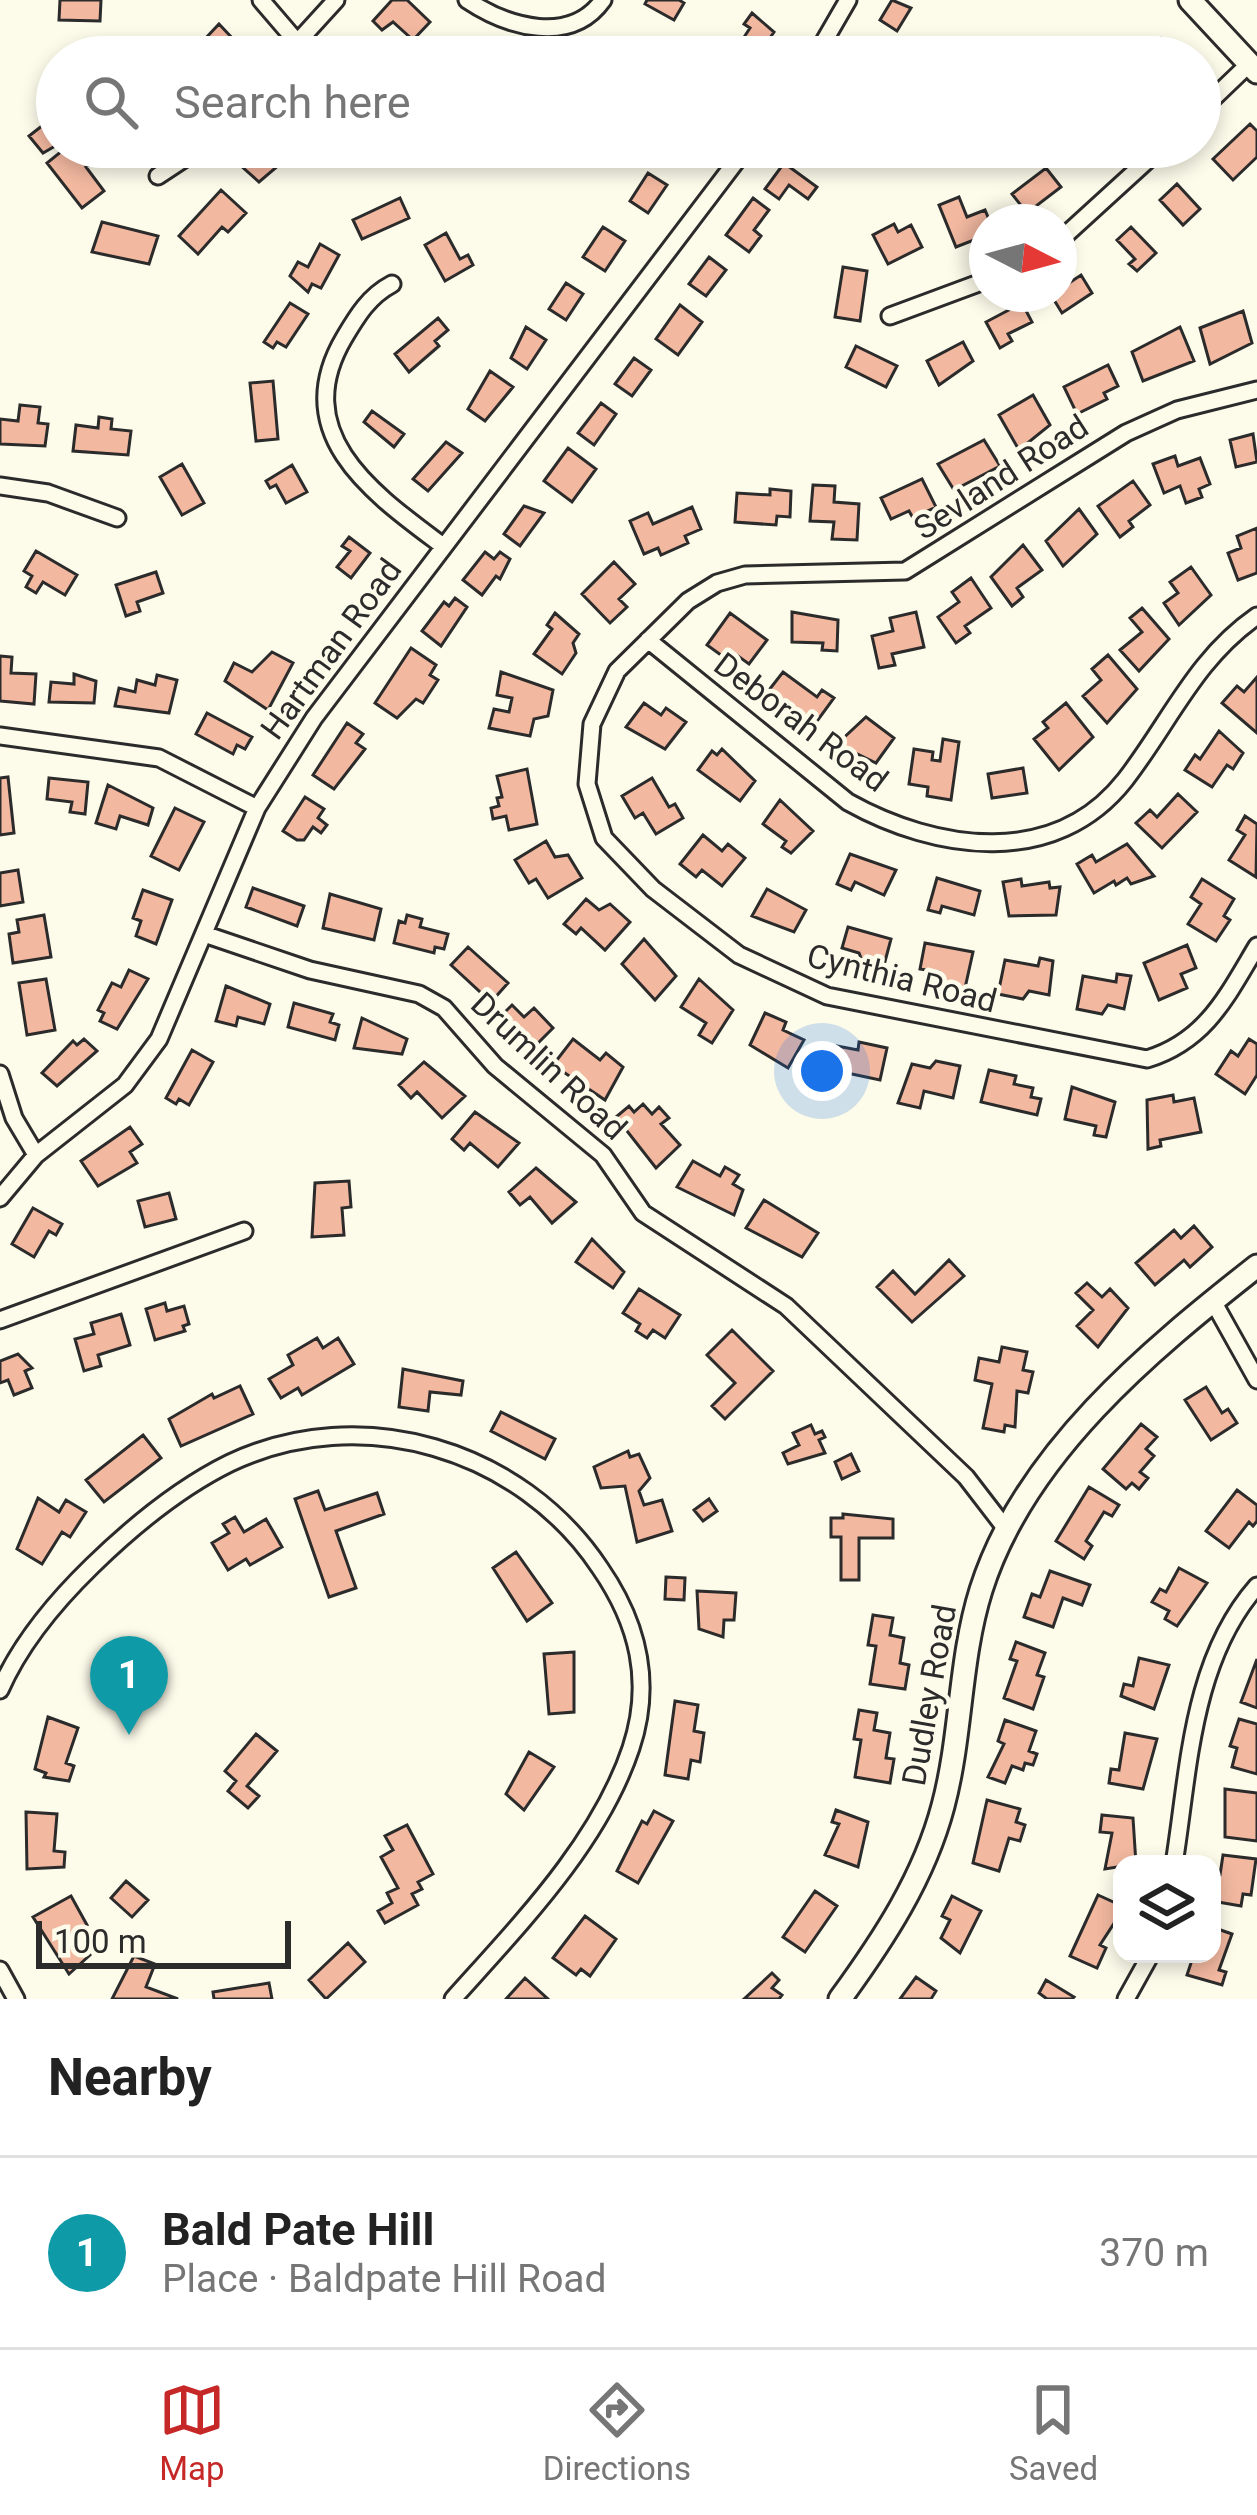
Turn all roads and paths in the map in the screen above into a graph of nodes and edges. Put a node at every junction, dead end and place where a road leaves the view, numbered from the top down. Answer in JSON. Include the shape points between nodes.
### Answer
{"nodes":[{"id":1,"x":261,"y":0,"type":"edge"},
{"id":2,"x":336,"y":0,"type":"edge"},
{"id":3,"x":467,"y":0,"type":"edge"},
{"id":4,"x":603,"y":0,"type":"edge"},
{"id":5,"x":848,"y":0,"type":"edge"},
{"id":6,"x":1190,"y":0,"type":"edge"},
{"id":7,"x":292,"y":36,"type":"edge"},
{"id":8,"x":303,"y":36,"type":"edge"},
{"id":9,"x":827,"y":36,"type":"edge"},
{"id":10,"x":1253,"y":68,"type":"edge"},
{"id":11,"x":1221,"y":94,"type":"edge"},
{"id":12,"x":170,"y":168,"type":"edge"},
{"id":13,"x":731,"y":168,"type":"edge"},
{"id":14,"x":1139,"y":168,"type":"edge"},
{"id":15,"x":158,"y":176,"type":"dead end"},
{"id":16,"x":1077,"y":225,"type":"edge"},
{"id":17,"x":392,"y":284,"type":"dead end"},
{"id":18,"x":969,"y":287,"type":"edge"},
{"id":19,"x":890,"y":316,"type":"dead end"},
{"id":20,"x":1257,"y":390,"type":"edge"},
{"id":21,"x":0,"y":486,"type":"edge"},
{"id":22,"x":118,"y":518,"type":"dead end"},
{"id":23,"x":443,"y":546,"type":"junction"},
{"id":24,"x":1257,"y":616,"type":"edge"},
{"id":25,"x":648,"y":640,"type":"junction"},
{"id":26,"x":0,"y":736,"type":"edge"},
{"id":27,"x":257,"y":808,"type":"junction"},
{"id":28,"x":204,"y":934,"type":"junction"},
{"id":29,"x":1257,"y":946,"type":"edge"},
{"id":30,"x":0,"y":1074,"type":"edge"},
{"id":31,"x":36,"y":1155,"type":"junction"},
{"id":32,"x":0,"y":1198,"type":"edge"},
{"id":33,"x":244,"y":1231,"type":"dead end"},
{"id":34,"x":1257,"y":1266,"type":"edge"},
{"id":35,"x":1214,"y":1303,"type":"junction"},
{"id":36,"x":0,"y":1320,"type":"edge"},
{"id":37,"x":1257,"y":1380,"type":"edge"},
{"id":38,"x":1006,"y":1529,"type":"junction"},
{"id":39,"x":1257,"y":1586,"type":"edge"},
{"id":40,"x":0,"y":1690,"type":"edge"},
{"id":41,"x":1176,"y":1855,"type":"edge"},
{"id":42,"x":1146,"y":1963,"type":"edge"},
{"id":43,"x":0,"y":1970,"type":"edge"},
{"id":44,"x":16,"y":1999,"type":"edge"},
{"id":45,"x":448,"y":1999,"type":"edge"},
{"id":46,"x":840,"y":1999,"type":"edge"},
{"id":47,"x":1126,"y":1999,"type":"edge"}],
"edges":[{"from":1,"to":7,"type":"street"},
{"from":2,"to":8,"type":"street"},
{"from":3,"to":4,"type":"street","via":[[500,18],[568,29],[589,20]]},
{"from":5,"to":9,"type":"street"},
{"from":6,"to":10,"type":"street"},
{"from":10,"to":11,"type":"street"},
{"from":12,"to":15,"type":"street"},
{"from":13,"to":23,"type":"street","name":"Hartman Road"},
{"from":14,"to":16,"type":"street"},
{"from":17,"to":23,"type":"street","via":[[369,299],[336,354],[325,412],[347,464]]},
{"from":18,"to":19,"type":"street"},
{"from":20,"to":25,"type":"street","name":"Sevland Road","via":[[1126,433],[905,572],[745,574],[688,601]]},
{"from":21,"to":22,"type":"street"},
{"from":23,"to":27,"type":"street","name":"Hartman Road"},
{"from":24,"to":25,"type":"street","name":"Deborah Road","via":[[1197,671],[1101,805],[1041,838],[995,845],[926,836],[848,802]]},
{"from":25,"to":29,"type":"street","name":"Cynthia Road","via":[[617,670],[592,724],[593,813],[604,838],[652,889],[784,980],[920,1017],[1148,1059],[1187,1045],[1206,1026]]},
{"from":26,"to":27,"type":"street","via":[[160,758]]},
{"from":27,"to":28,"type":"street","name":"Hartman Road"},
{"from":28,"to":31,"type":"street","name":"Hartman Road","via":[[159,1039],[125,1085]]},
{"from":28,"to":38,"type":"street","name":"Drumlin Road","via":[[271,959],[419,994],[444,1008],[495,1066],[603,1155],[643,1213],[786,1306],[966,1477]]},
{"from":30,"to":31,"type":"street"},
{"from":31,"to":32,"type":"street","name":"Hartman Road"},
{"from":33,"to":36,"type":"street"},
{"from":34,"to":35,"type":"street","name":"Dudley Road"},
{"from":35,"to":37,"type":"street"},
{"from":35,"to":38,"type":"street","name":"Dudley Road","via":[[1083,1422]]},
{"from":38,"to":46,"type":"street","name":"Dudley Road","via":[[968,1639],[944,1803],[928,1854],[885,1937]]},
{"from":39,"to":41,"type":"street","via":[[1209,1672]]},
{"from":40,"to":45,"type":"street","via":[[28,1637],[121,1538],[232,1462],[335,1436],[377,1435],[466,1457],[528,1490],[589,1551],[620,1597],[639,1641],[641,1698],[620,1775],[583,1839],[536,1905]]},
{"from":42,"to":47,"type":"street"},
{"from":43,"to":44,"type":"street"}]}
